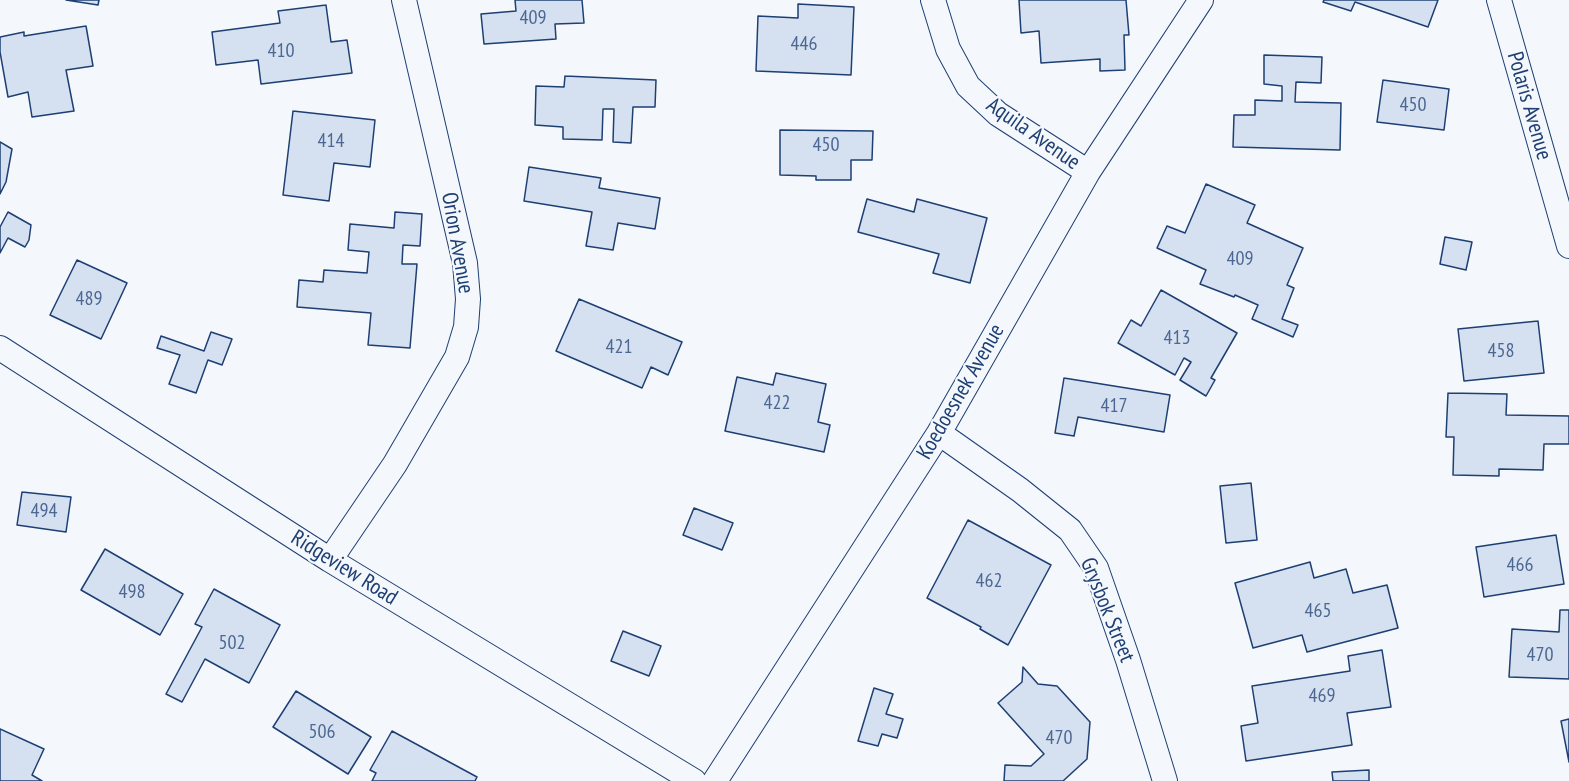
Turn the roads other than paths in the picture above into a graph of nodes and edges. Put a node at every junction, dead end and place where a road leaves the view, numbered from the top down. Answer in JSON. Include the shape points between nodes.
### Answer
{"nodes":[{"id":1,"x":404,"y":0,"type":"edge"},
{"id":2,"x":933,"y":0,"type":"edge"},
{"id":3,"x":1201,"y":0,"type":"edge"},
{"id":4,"x":1499,"y":0,"type":"edge"},
{"id":5,"x":1088,"y":172,"type":"junction"},
{"id":6,"x":1569,"y":246,"type":"edge"},
{"id":7,"x":0,"y":348,"type":"edge"},
{"id":8,"x":939,"y":433,"type":"junction"},
{"id":9,"x":330,"y":560,"type":"junction"},
{"id":10,"x":694,"y":781,"type":"edge"},
{"id":11,"x":715,"y":781,"type":"edge"},
{"id":12,"x":1165,"y":781,"type":"edge"}],
"edges":[{"from":1,"to":9,"type":"street","name":"Orion Avenue","via":[[465,264],[466,327],[457,357],[400,454]]},
{"from":2,"to":5,"type":"street","name":"Aquila Avenue","via":[[948,49],[968,86],[998,114]]},
{"from":3,"to":5,"type":"street","name":"Koedoesnek Avenue"},
{"from":4,"to":6,"type":"street","name":"Polaris Avenue"},
{"from":5,"to":8,"type":"street","name":"Koedoesnek Avenue"},
{"from":7,"to":9,"type":"street","name":"Ridgeview Road"},
{"from":8,"to":11,"type":"street","name":"Koedoesnek Avenue"},
{"from":8,"to":12,"type":"street","name":"Grysbok Street","via":[[1070,530],[1096,568]]},
{"from":9,"to":10,"type":"street","name":"Ridgeview Road"}]}
